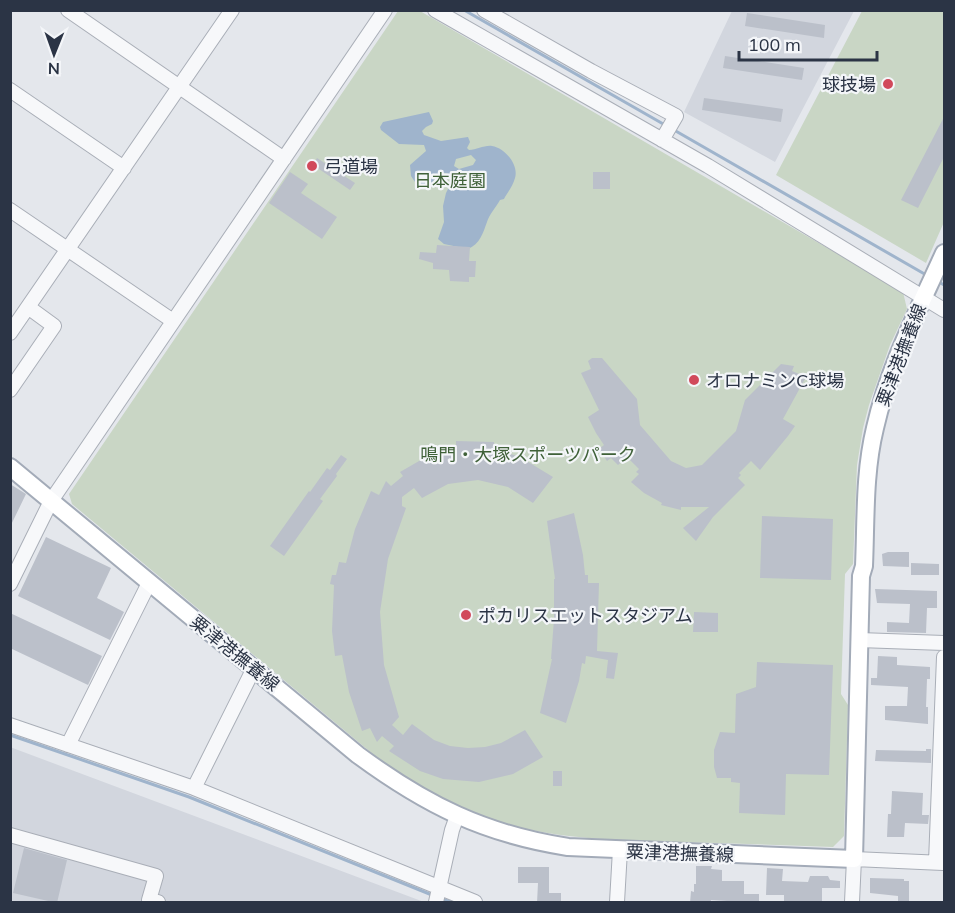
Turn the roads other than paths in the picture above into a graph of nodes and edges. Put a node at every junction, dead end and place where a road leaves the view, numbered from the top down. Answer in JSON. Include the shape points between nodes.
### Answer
{"nodes":[{"id":1,"x":68,"y":10,"type":"edge"},
{"id":2,"x":232,"y":10,"type":"edge"},
{"id":3,"x":385,"y":10,"type":"edge"},
{"id":4,"x":435,"y":10,"type":"edge"},
{"id":5,"x":484,"y":10,"type":"edge"},
{"id":6,"x":180,"y":88,"type":"junction"},
{"id":7,"x":10,"y":90,"type":"edge"},
{"id":8,"x":664,"y":136,"type":"junction"},
{"id":9,"x":284,"y":159,"type":"junction"},
{"id":10,"x":124,"y":168,"type":"junction"},
{"id":11,"x":10,"y":210,"type":"edge"},
{"id":12,"x":67,"y":249,"type":"junction"},
{"id":13,"x":941,"y":265,"type":"edge"},
{"id":14,"x":926,"y":291,"type":"junction"},
{"id":15,"x":28,"y":307,"type":"junction"},
{"id":16,"x":945,"y":310,"type":"edge"},
{"id":17,"x":173,"y":321,"type":"junction"},
{"id":18,"x":10,"y":333,"type":"edge"},
{"id":19,"x":10,"y":390,"type":"edge"},
{"id":20,"x":10,"y":467,"type":"edge"},
{"id":21,"x":51,"y":501,"type":"junction"},
{"id":22,"x":149,"y":583,"type":"junction"},
{"id":23,"x":10,"y":584,"type":"edge"},
{"id":24,"x":859,"y":640,"type":"junction"},
{"id":25,"x":945,"y":644,"type":"edge"},
{"id":26,"x":945,"y":657,"type":"edge"},
{"id":27,"x":254,"y":668,"type":"junction"},
{"id":28,"x":10,"y":725,"type":"edge"},
{"id":29,"x":68,"y":745,"type":"junction"},
{"id":30,"x":194,"y":788,"type":"junction"},
{"id":31,"x":457,"y":816,"type":"junction"},
{"id":32,"x":10,"y":836,"type":"edge"},
{"id":33,"x":620,"y":850,"type":"junction"},
{"id":34,"x":854,"y":859,"type":"junction"},
{"id":35,"x":940,"y":862,"type":"edge"},
{"id":36,"x":438,"y":894,"type":"edge"},
{"id":37,"x":156,"y":902,"type":"edge"},
{"id":38,"x":475,"y":903,"type":"edge"},
{"id":39,"x":617,"y":903,"type":"edge"},
{"id":40,"x":852,"y":903,"type":"edge"}],
"edges":[{"from":1,"to":6,"type":"street"},
{"from":2,"to":6,"type":"street"},
{"from":3,"to":9,"type":"street"},
{"from":4,"to":8,"type":"street"},
{"from":5,"to":8,"type":"street","via":[[676,116]]},
{"from":6,"to":9,"type":"street"},
{"from":6,"to":10,"type":"street"},
{"from":7,"to":10,"type":"street"},
{"from":8,"to":14,"type":"street"},
{"from":9,"to":17,"type":"street"},
{"from":10,"to":12,"type":"street"},
{"from":11,"to":12,"type":"street"},
{"from":12,"to":15,"type":"street"},
{"from":12,"to":17,"type":"street"},
{"from":13,"to":14,"type":"main road","name":"粟津港撫養線"},
{"from":14,"to":16,"type":"street"},
{"from":14,"to":24,"type":"main road","name":"粟津港撫養線","via":[[900,348],[874,430]]},
{"from":15,"to":18,"type":"street"},
{"from":15,"to":19,"type":"street","via":[[54,326]]},
{"from":17,"to":21,"type":"street"},
{"from":20,"to":21,"type":"main road","name":"粟津港撫養線"},
{"from":21,"to":22,"type":"main road","name":"粟津港撫養線"},
{"from":21,"to":23,"type":"street"},
{"from":22,"to":27,"type":"main road","name":"粟津港撫養線"},
{"from":22,"to":29,"type":"street"},
{"from":24,"to":25,"type":"street"},
{"from":24,"to":34,"type":"main road","name":"粟津港撫養線"},
{"from":26,"to":35,"type":"street"},
{"from":27,"to":30,"type":"street"},
{"from":27,"to":31,"type":"main road","name":"粟津港撫養線","via":[[395,782]]},
{"from":28,"to":29,"type":"street"},
{"from":29,"to":30,"type":"street"},
{"from":30,"to":36,"type":"street"},
{"from":31,"to":33,"type":"main road","name":"粟津港撫養線","via":[[545,843]]},
{"from":31,"to":36,"type":"street"},
{"from":32,"to":37,"type":"street","via":[[156,876],[149,900]]},
{"from":33,"to":34,"type":"main road","name":"粟津港撫養線"},
{"from":33,"to":39,"type":"street"},
{"from":34,"to":35,"type":"street"},
{"from":34,"to":40,"type":"street"},
{"from":36,"to":38,"type":"street"}]}
